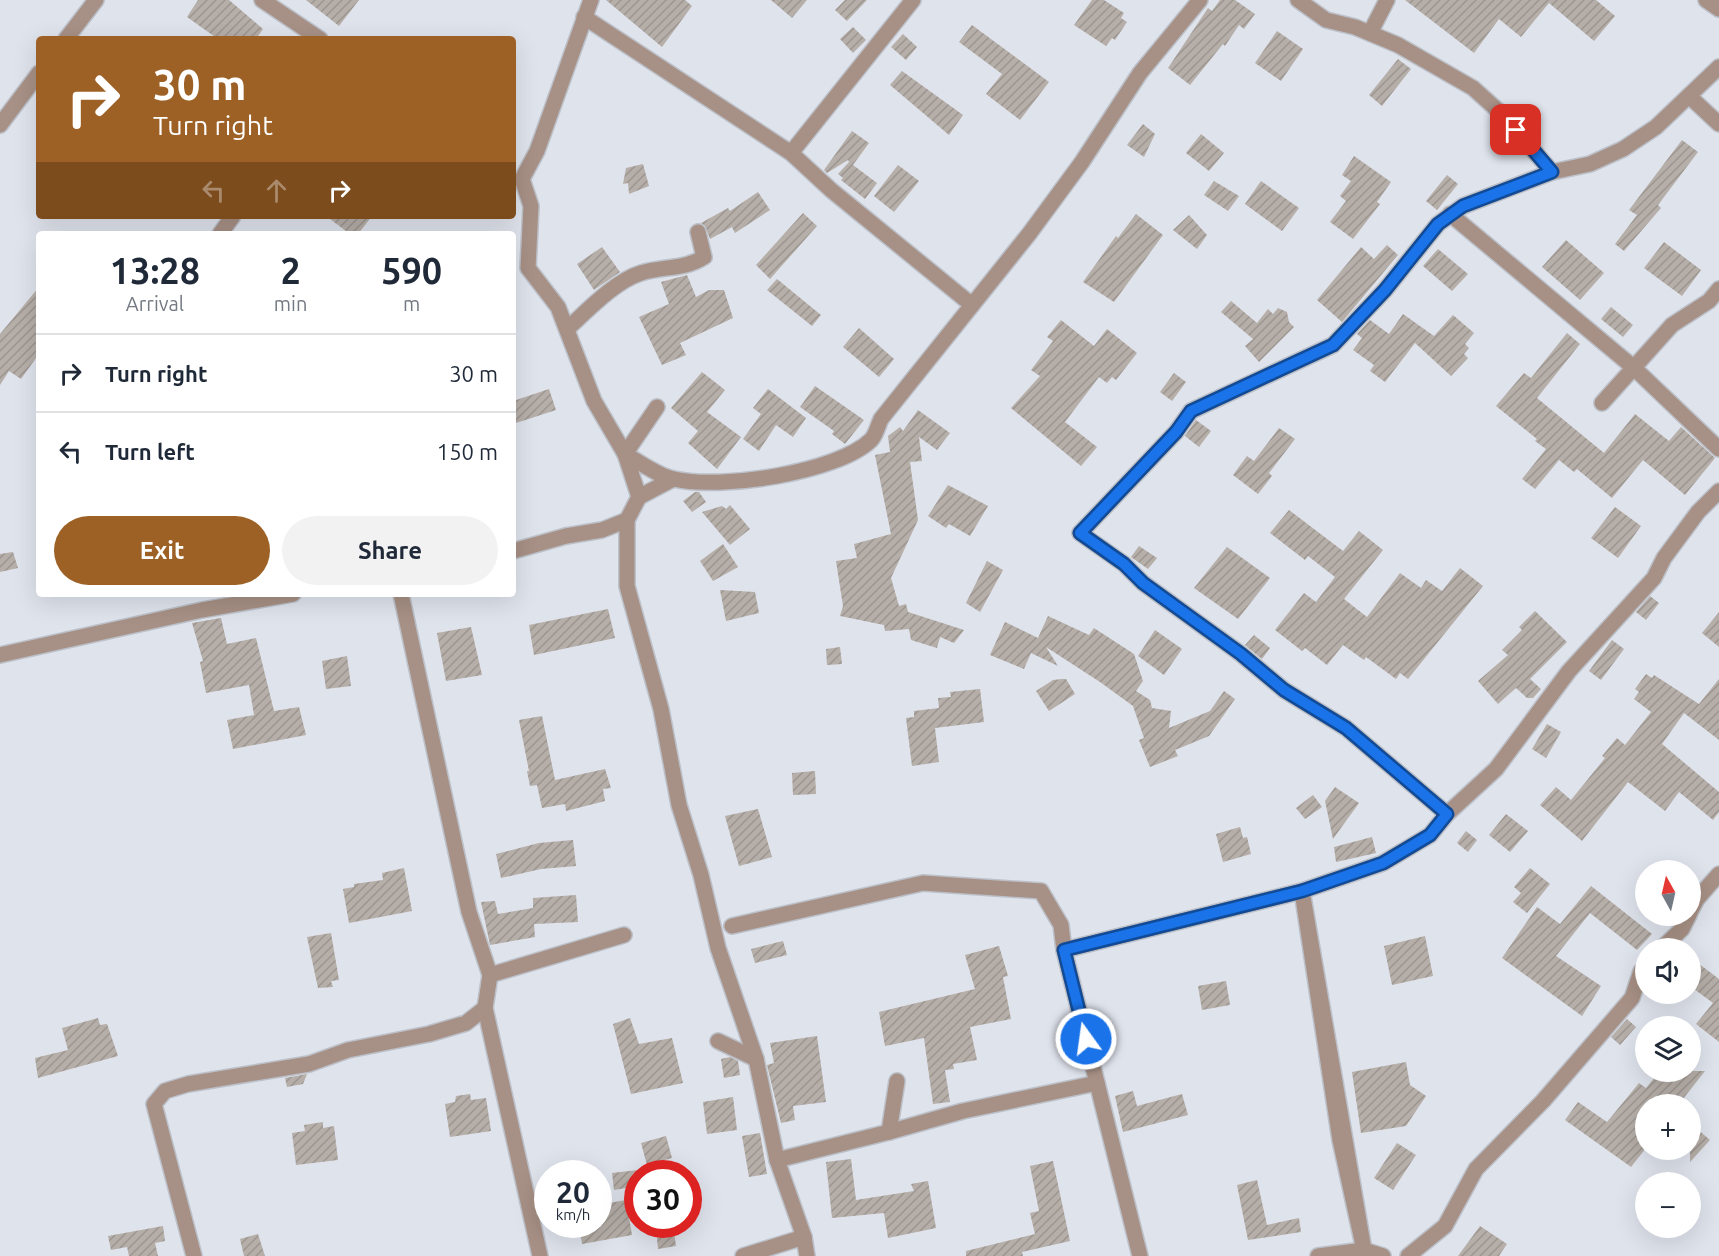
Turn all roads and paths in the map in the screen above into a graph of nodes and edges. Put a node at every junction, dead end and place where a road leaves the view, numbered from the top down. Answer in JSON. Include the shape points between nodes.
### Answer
{"nodes":[{"id":1,"x":96,"y":0,"type":"edge"},
{"id":2,"x":262,"y":0,"type":"edge"},
{"id":3,"x":591,"y":0,"type":"edge"},
{"id":4,"x":913,"y":0,"type":"edge"},
{"id":5,"x":1200,"y":0,"type":"edge"},
{"id":6,"x":1298,"y":0,"type":"edge"},
{"id":7,"x":1387,"y":0,"type":"edge"},
{"id":8,"x":1706,"y":0,"type":"edge"},
{"id":9,"x":1719,"y":9,"type":"edge"},
{"id":10,"x":584,"y":17,"type":"junction"},
{"id":11,"x":1370,"y":33,"type":"junction"},
{"id":12,"x":68,"y":36,"type":"edge"},
{"id":13,"x":316,"y":36,"type":"edge"},
{"id":14,"x":1719,"y":67,"type":"edge"},
{"id":15,"x":36,"y":77,"type":"edge"},
{"id":16,"x":1689,"y":96,"type":"junction"},
{"id":17,"x":1719,"y":124,"type":"edge"},
{"id":18,"x":0,"y":125,"type":"edge"},
{"id":19,"x":791,"y":153,"type":"junction"},
{"id":20,"x":1552,"y":172,"type":"junction"},
{"id":21,"x":518,"y":177,"type":"edge"},
{"id":22,"x":1450,"y":214,"type":"junction"},
{"id":23,"x":698,"y":232,"type":"dead end"},
{"id":24,"x":520,"y":271,"type":"edge"},
{"id":25,"x":1719,"y":289,"type":"edge"},
{"id":26,"x":972,"y":305,"type":"junction"},
{"id":27,"x":567,"y":329,"type":"junction"},
{"id":28,"x":1633,"y":367,"type":"junction"},
{"id":29,"x":1602,"y":403,"type":"dead end"},
{"id":30,"x":657,"y":406,"type":"dead end"},
{"id":31,"x":1719,"y":449,"type":"edge"},
{"id":32,"x":625,"y":454,"type":"junction"},
{"id":33,"x":673,"y":479,"type":"junction"},
{"id":34,"x":1719,"y":490,"type":"edge"},
{"id":35,"x":639,"y":497,"type":"junction"},
{"id":36,"x":627,"y":520,"type":"junction"},
{"id":37,"x":516,"y":550,"type":"edge"},
{"id":38,"x":276,"y":597,"type":"edge"},
{"id":39,"x":402,"y":597,"type":"edge"},
{"id":40,"x":0,"y":655,"type":"edge"},
{"id":41,"x":1447,"y":814,"type":"junction"},
{"id":42,"x":1719,"y":874,"type":"edge"},
{"id":43,"x":1302,"y":891,"type":"junction"},
{"id":44,"x":1701,"y":894,"type":"edge"},
{"id":45,"x":732,"y":926,"type":"dead end"},
{"id":46,"x":1684,"y":926,"type":"edge"},
{"id":47,"x":624,"y":935,"type":"dead end"},
{"id":48,"x":1673,"y":938,"type":"edge"},
{"id":49,"x":1064,"y":950,"type":"junction"},
{"id":50,"x":490,"y":975,"type":"junction"},
{"id":51,"x":1635,"y":989,"type":"edge"},
{"id":52,"x":485,"y":1008,"type":"junction"},
{"id":53,"x":718,"y":1041,"type":"dead end"},
{"id":54,"x":756,"y":1059,"type":"junction"},
{"id":55,"x":897,"y":1081,"type":"dead end"},
{"id":56,"x":1097,"y":1083,"type":"junction"},
{"id":57,"x":890,"y":1132,"type":"junction"},
{"id":58,"x":777,"y":1160,"type":"junction"},
{"id":59,"x":804,"y":1237,"type":"junction"},
{"id":60,"x":1364,"y":1250,"type":"junction"},
{"id":61,"x":194,"y":1256,"type":"edge"},
{"id":62,"x":540,"y":1256,"type":"edge"},
{"id":63,"x":743,"y":1256,"type":"edge"},
{"id":64,"x":807,"y":1256,"type":"edge"},
{"id":65,"x":1140,"y":1256,"type":"edge"},
{"id":66,"x":1318,"y":1256,"type":"edge"},
{"id":67,"x":1383,"y":1256,"type":"edge"},
{"id":68,"x":1408,"y":1256,"type":"edge"}],
"edges":[{"from":1,"to":12,"type":"street"},
{"from":2,"to":13,"type":"street"},
{"from":3,"to":10,"type":"street"},
{"from":4,"to":19,"type":"street"},
{"from":5,"to":26,"type":"street","via":[[1140,73],[1082,162]]},
{"from":6,"to":11,"type":"street","via":[[1326,20]]},
{"from":7,"to":11,"type":"street"},
{"from":8,"to":9,"type":"street"},
{"from":10,"to":19,"type":"street"},
{"from":10,"to":21,"type":"street","via":[[537,151]]},
{"from":11,"to":20,"type":"street","via":[[1434,63],[1473,88],[1504,116]]},
{"from":14,"to":16,"type":"street"},
{"from":15,"to":18,"type":"street"},
{"from":16,"to":17,"type":"street"},
{"from":16,"to":20,"type":"street","via":[[1656,127],[1623,149],[1590,164]]},
{"from":19,"to":26,"type":"street"},
{"from":20,"to":22,"type":"street"},
{"from":21,"to":24,"type":"street","via":[[531,206]]},
{"from":22,"to":28,"type":"street"},
{"from":22,"to":41,"type":"street","via":[[1333,345],[1191,411],[1176,432],[1080,533],[1292,695],[1346,728]]},
{"from":23,"to":27,"type":"street","via":[[704,257],[690,266],[640,273],[601,298]]},
{"from":24,"to":27,"type":"street","via":[[558,307]]},
{"from":25,"to":28,"type":"street","via":[[1709,301],[1672,325]]},
{"from":26,"to":33,"type":"street","via":[[881,419],[872,439],[840,459],[780,476],[734,483]]},
{"from":27,"to":32,"type":"street","via":[[594,401]]},
{"from":28,"to":29,"type":"street"},
{"from":28,"to":31,"type":"street"},
{"from":30,"to":32,"type":"street"},
{"from":32,"to":33,"type":"street"},
{"from":32,"to":35,"type":"street"},
{"from":33,"to":35,"type":"street"},
{"from":34,"to":41,"type":"street","via":[[1692,521],[1654,578],[1569,671],[1496,769]]},
{"from":35,"to":36,"type":"street"},
{"from":36,"to":37,"type":"street","via":[[602,530]]},
{"from":36,"to":54,"type":"street","via":[[627,586],[661,709],[679,805],[718,948]]},
{"from":38,"to":40,"type":"street"},
{"from":39,"to":50,"type":"street","via":[[469,912]]},
{"from":41,"to":43,"type":"street","via":[[1430,835],[1383,863]]},
{"from":42,"to":44,"type":"street"},
{"from":43,"to":49,"type":"street"},
{"from":43,"to":60,"type":"street","via":[[1340,1140]]},
{"from":45,"to":49,"type":"street","via":[[923,883],[1041,891],[1061,925]]},
{"from":46,"to":48,"type":"street"},
{"from":47,"to":50,"type":"street"},
{"from":49,"to":56,"type":"street"},
{"from":50,"to":52,"type":"street"},
{"from":51,"to":68,"type":"street","via":[[1632,998],[1537,1107],[1476,1169],[1445,1226]]},
{"from":52,"to":61,"type":"street","via":[[466,1023],[429,1034],[348,1050],[309,1064],[165,1091],[154,1104]]},
{"from":52,"to":62,"type":"street"},
{"from":53,"to":54,"type":"street"},
{"from":54,"to":58,"type":"street"},
{"from":55,"to":57,"type":"street"},
{"from":56,"to":57,"type":"street","via":[[963,1111]]},
{"from":56,"to":65,"type":"street"},
{"from":57,"to":58,"type":"street"},
{"from":58,"to":59,"type":"street"},
{"from":59,"to":63,"type":"street"},
{"from":59,"to":64,"type":"street"},
{"from":60,"to":66,"type":"street"},
{"from":60,"to":67,"type":"street"}]}
